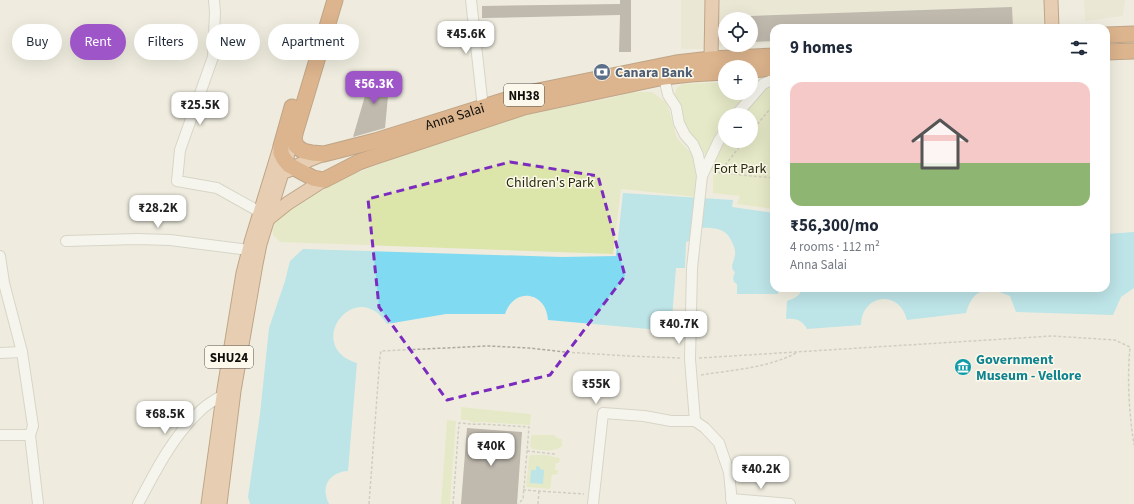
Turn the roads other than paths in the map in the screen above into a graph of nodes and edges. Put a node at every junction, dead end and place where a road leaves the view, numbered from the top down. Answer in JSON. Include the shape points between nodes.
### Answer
{"nodes":[{"id":1,"x":214,"y":0,"type":"edge"},
{"id":2,"x":326,"y":0,"type":"edge"},
{"id":3,"x":335,"y":0,"type":"edge"},
{"id":4,"x":471,"y":0,"type":"edge"},
{"id":5,"x":712,"y":0,"type":"edge"},
{"id":6,"x":1051,"y":0,"type":"edge"},
{"id":7,"x":1052,"y":24,"type":"edge"},
{"id":8,"x":1134,"y":34,"type":"edge"},
{"id":9,"x":1110,"y":35,"type":"edge"},
{"id":10,"x":1134,"y":51,"type":"edge"},
{"id":11,"x":1110,"y":52,"type":"edge"},
{"id":12,"x":770,"y":56,"type":"edge"},
{"id":13,"x":711,"y":59,"type":"junction"},
{"id":14,"x":770,"y":68,"type":"edge"},
{"id":15,"x":758,"y":69,"type":"edge"},
{"id":16,"x":718,"y":72,"type":"edge"},
{"id":17,"x":664,"y":77,"type":"junction"},
{"id":18,"x":770,"y":81,"type":"edge"},
{"id":19,"x":483,"y":108,"type":"junction"},
{"id":20,"x":742,"y":108,"type":"edge"},
{"id":21,"x":296,"y":130,"type":"junction"},
{"id":22,"x":282,"y":138,"type":"junction"},
{"id":23,"x":718,"y":142,"type":"edge"},
{"id":24,"x":324,"y":154,"type":"junction"},
{"id":25,"x":288,"y":168,"type":"junction"},
{"id":26,"x":702,"y":176,"type":"junction"},
{"id":27,"x":324,"y":180,"type":"junction"},
{"id":28,"x":264,"y":215,"type":"junction"},
{"id":29,"x":66,"y":241,"type":"dead end"},
{"id":30,"x":249,"y":250,"type":"junction"},
{"id":31,"x":0,"y":256,"type":"edge"},
{"id":32,"x":22,"y":352,"type":"junction"},
{"id":33,"x":0,"y":353,"type":"edge"},
{"id":34,"x":223,"y":394,"type":"junction"},
{"id":35,"x":695,"y":421,"type":"junction"},
{"id":36,"x":0,"y":435,"type":"edge"},
{"id":37,"x":30,"y":435,"type":"junction"},
{"id":38,"x":593,"y":499,"type":"edge"},
{"id":39,"x":731,"y":501,"type":"edge"},
{"id":40,"x":38,"y":504,"type":"edge"},
{"id":41,"x":138,"y":504,"type":"edge"},
{"id":42,"x":208,"y":504,"type":"edge"},
{"id":43,"x":220,"y":504,"type":"edge"},
{"id":44,"x":790,"y":504,"type":"edge"}],
"edges":[{"from":1,"to":28,"type":"street","via":[[213,57],[180,150],[177,181],[216,188]]},
{"from":2,"to":22,"type":"highway"},
{"from":3,"to":21,"type":"highway","number":"NH38"},
{"from":4,"to":19,"type":"street"},
{"from":5,"to":13,"type":"main road"},
{"from":6,"to":7,"type":"main road"},
{"from":8,"to":9,"type":"highway"},
{"from":10,"to":11,"type":"highway"},
{"from":12,"to":13,"type":"highway","name":"Anna Salai","number":"NH38"},
{"from":13,"to":19,"type":"highway","name":"Anna Salai","number":"NH38","via":[[676,63],[528,93]]},
{"from":14,"to":15,"type":"highway"},
{"from":16,"to":17,"type":"highway","name":"Anna Salai","number":"NH38"},
{"from":17,"to":26,"type":"street","via":[[668,95],[676,107],[679,123],[698,155]]},
{"from":17,"to":27,"type":"highway","name":"Anna Salai","number":"NH38","via":[[524,107],[376,156]]},
{"from":18,"to":20,"type":"street","via":[[763,84]]},
{"from":19,"to":24,"type":"highway","name":"Anna Salai","number":"NH38"},
{"from":21,"to":24,"type":"highway","name":"Anna Salai","number":"NH38","via":[[296,146],[303,151]]},
{"from":21,"to":25,"type":"main road"},
{"from":22,"to":25,"type":"highway","via":[[281,153]]},
{"from":22,"to":28,"type":"main road","number":"SHU24"},
{"from":23,"to":26,"type":"street"},
{"from":24,"to":25,"type":"main road"},
{"from":25,"to":27,"type":"highway"},
{"from":25,"to":28,"type":"main road","via":[[274,183]]},
{"from":26,"to":35,"type":"street","via":[[692,268],[690,359]]},
{"from":27,"to":28,"type":"main road"},
{"from":28,"to":30,"type":"main road","number":"SHU24"},
{"from":28,"to":43,"type":"main road","number":"SHU24","via":[[234,391]]},
{"from":29,"to":30,"type":"street","via":[[170,240]]},
{"from":30,"to":34,"type":"main road","number":"SHU24"},
{"from":31,"to":32,"type":"street","via":[[4,283]]},
{"from":32,"to":33,"type":"street"},
{"from":32,"to":37,"type":"street","via":[[33,426]]},
{"from":34,"to":41,"type":"street","via":[[198,412],[187,424],[173,443]]},
{"from":34,"to":42,"type":"main road","number":"SHU24"},
{"from":35,"to":38,"type":"street","via":[[671,422],[644,416],[603,413]]},
{"from":35,"to":39,"type":"street","via":[[719,443],[729,472]]},
{"from":36,"to":37,"type":"street"},
{"from":37,"to":40,"type":"street"},
{"from":39,"to":44,"type":"street"}]}
